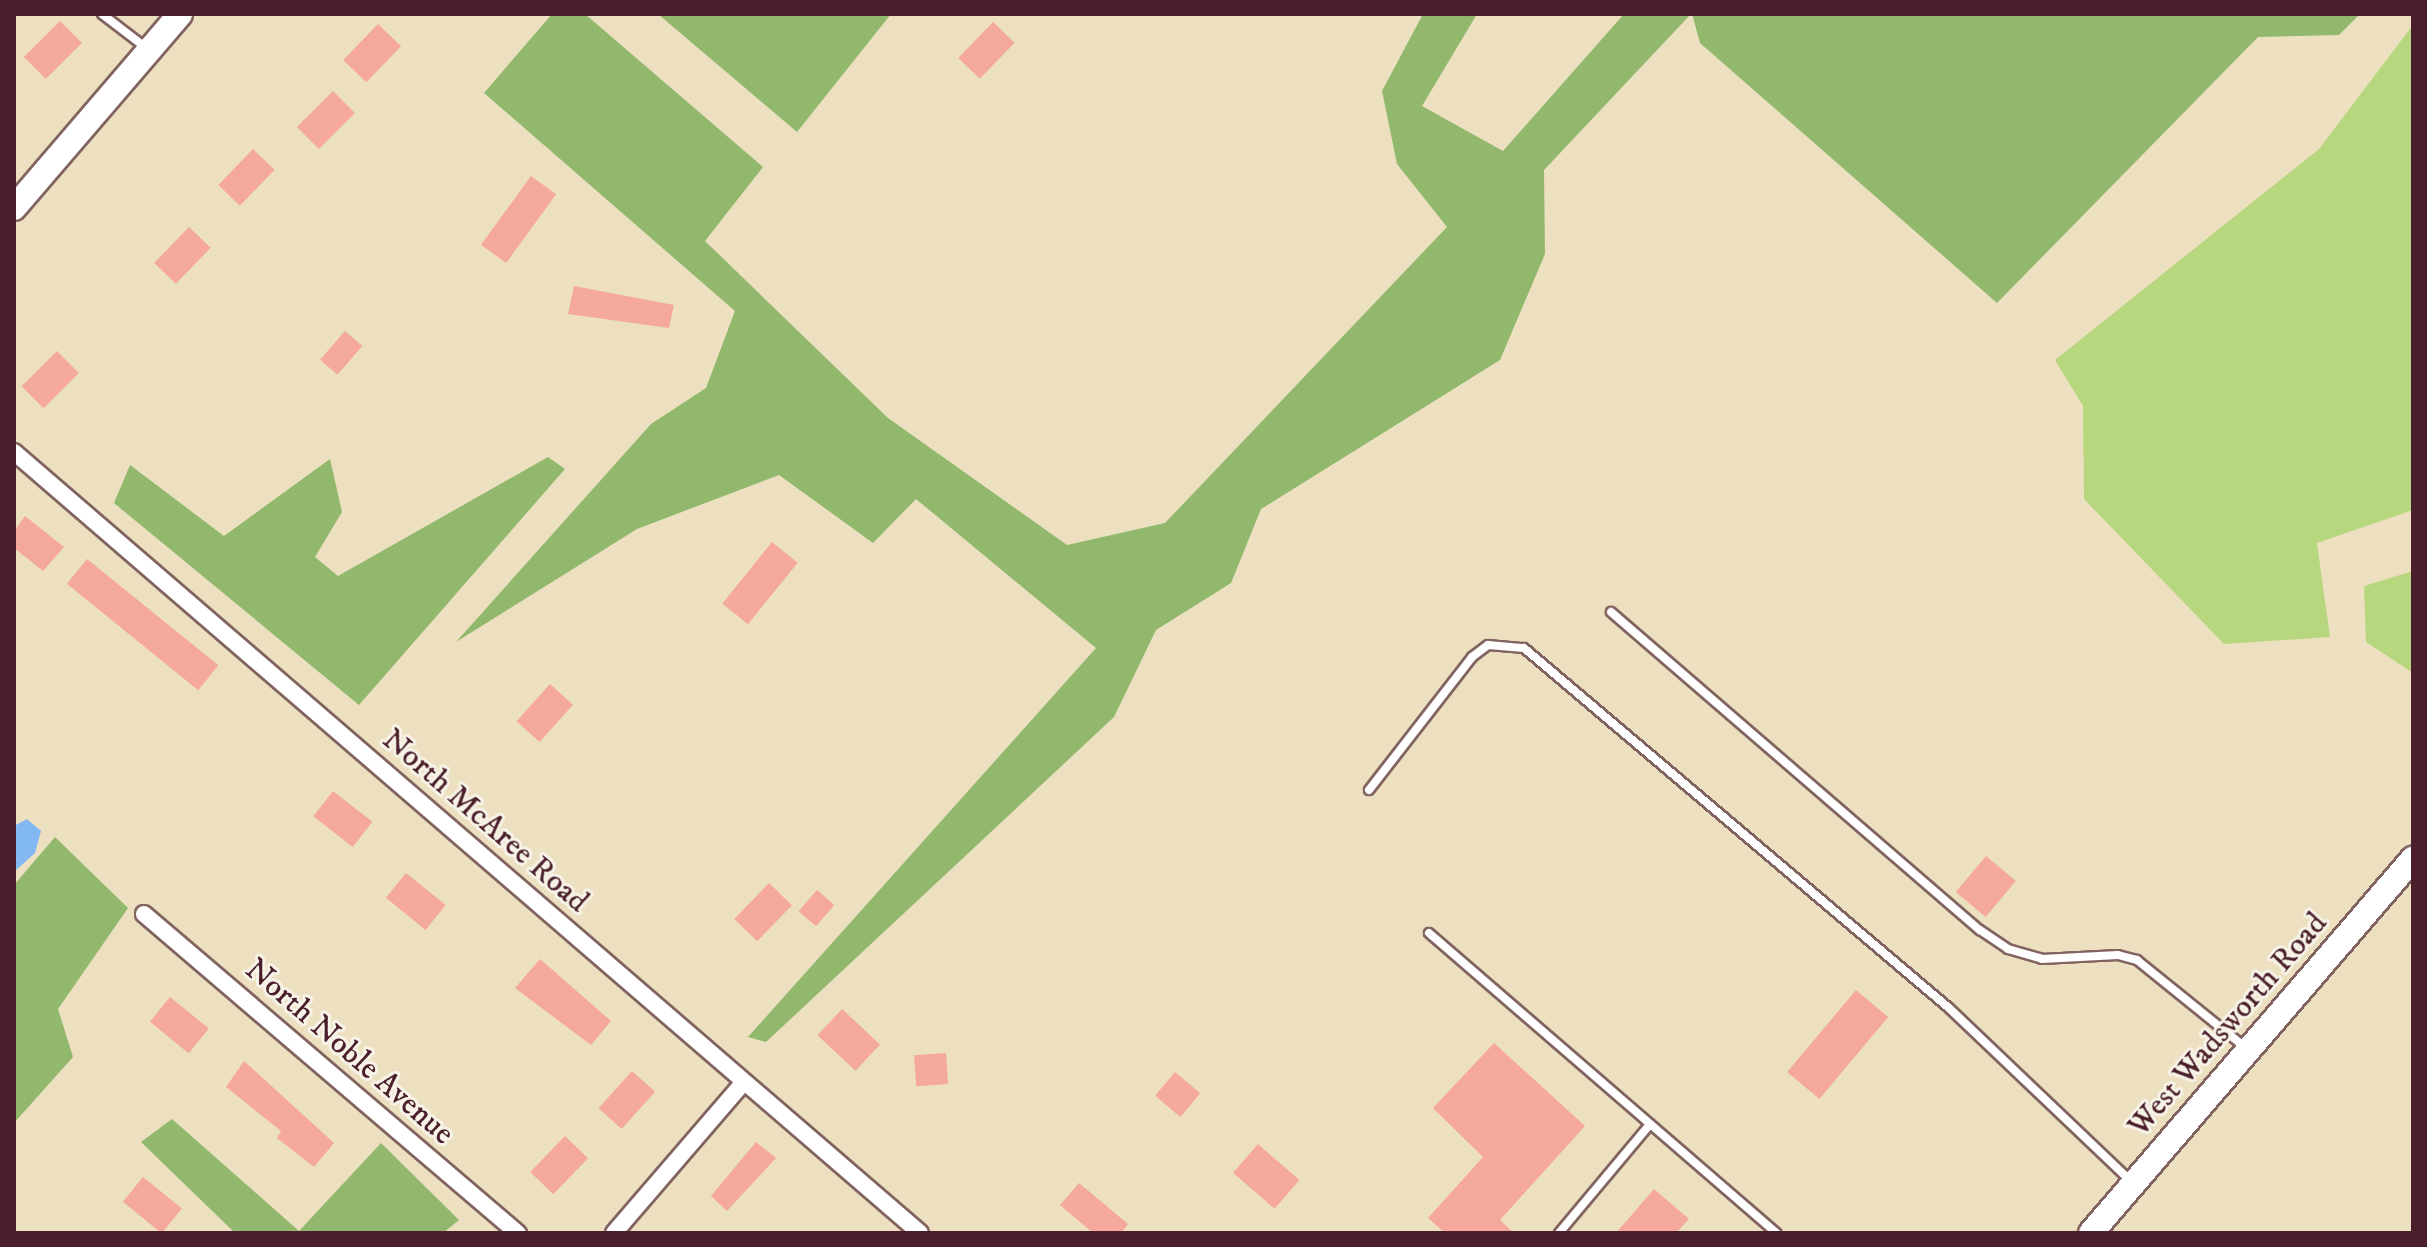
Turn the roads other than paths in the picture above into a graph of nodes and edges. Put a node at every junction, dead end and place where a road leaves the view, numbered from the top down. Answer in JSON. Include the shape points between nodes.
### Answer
{"nodes":[{"id":1,"x":102,"y":14,"type":"edge"},
{"id":2,"x":180,"y":14,"type":"edge"},
{"id":3,"x":149,"y":50,"type":"junction"},
{"id":4,"x":14,"y":208,"type":"edge"},
{"id":5,"x":14,"y":452,"type":"edge"},
{"id":6,"x":1611,"y":612,"type":"dead end"},
{"id":7,"x":1369,"y":790,"type":"dead end"},
{"id":8,"x":2413,"y":859,"type":"edge"},
{"id":9,"x":144,"y":914,"type":"dead end"},
{"id":10,"x":1429,"y":933,"type":"dead end"},
{"id":11,"x":2249,"y":1050,"type":"junction"},
{"id":12,"x":744,"y":1082,"type":"junction"},
{"id":13,"x":1650,"y":1124,"type":"junction"},
{"id":14,"x":2134,"y":1183,"type":"junction"},
{"id":15,"x":518,"y":1233,"type":"edge"},
{"id":16,"x":614,"y":1233,"type":"edge"},
{"id":17,"x":920,"y":1233,"type":"edge"},
{"id":18,"x":1559,"y":1233,"type":"edge"},
{"id":19,"x":1777,"y":1233,"type":"edge"},
{"id":20,"x":2091,"y":1233,"type":"edge"}],
"edges":[{"from":1,"to":3,"type":"lane"},
{"from":2,"to":3,"type":"main road"},
{"from":3,"to":4,"type":"main road"},
{"from":5,"to":12,"type":"street","name":"North McAree Road"},
{"from":6,"to":11,"type":"lane","via":[[1998,943],[2042,959],[2118,955],[2137,960]]},
{"from":7,"to":14,"type":"lane","via":[[1472,657],[1488,645],[1524,648],[1949,1008]]},
{"from":8,"to":11,"type":"main road","name":"West Wadsworth Road"},
{"from":9,"to":15,"type":"street","name":"North Noble Avenue"},
{"from":10,"to":13,"type":"lane"},
{"from":11,"to":14,"type":"main road","name":"West Wadsworth Road"},
{"from":12,"to":16,"type":"street"},
{"from":12,"to":17,"type":"street","name":"North McAree Road"},
{"from":13,"to":18,"type":"lane"},
{"from":13,"to":19,"type":"lane"},
{"from":14,"to":20,"type":"main road","name":"West Wadsworth Road"}]}
